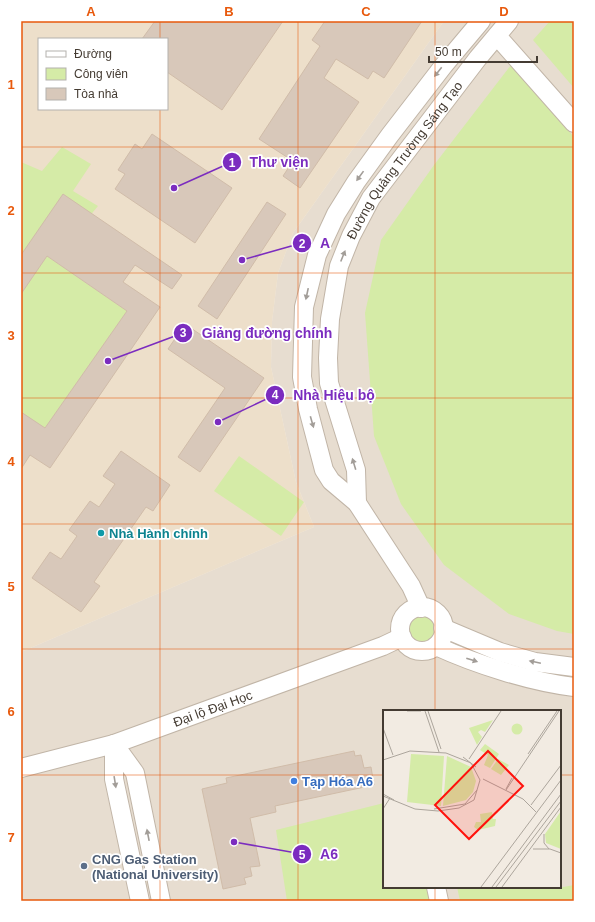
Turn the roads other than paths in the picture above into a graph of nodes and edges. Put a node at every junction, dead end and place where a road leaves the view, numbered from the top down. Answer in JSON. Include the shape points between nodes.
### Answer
{"nodes":[{"id":1,"x":481,"y":21,"type":"edge"},
{"id":2,"x":509,"y":21,"type":"edge"},
{"id":3,"x":497,"y":36,"type":"junction"},
{"id":4,"x":574,"y":123,"type":"edge"},
{"id":5,"x":357,"y":503,"type":"junction"},
{"id":6,"x":421,"y":608,"type":"junction"},
{"id":7,"x":443,"y":628,"type":"junction"},
{"id":8,"x":402,"y":637,"type":"junction"},
{"id":9,"x":436,"y":646,"type":"junction"},
{"id":10,"x":574,"y":667,"type":"edge"},
{"id":11,"x":574,"y":687,"type":"edge"},
{"id":12,"x":114,"y":744,"type":"junction"},
{"id":13,"x":21,"y":768,"type":"edge"},
{"id":14,"x":436,"y":888,"type":"edge"},
{"id":15,"x":140,"y":901,"type":"edge"},
{"id":16,"x":161,"y":901,"type":"edge"},
{"id":17,"x":439,"y":901,"type":"edge"}],
"edges":[{"from":1,"to":5,"type":"street","name":"Đường Quảng Trường Sáng Tạo","one_way":true,"via":[[444,65],[356,182],[336,214],[319,249],[310,279],[304,307],[302,340],[302,377],[308,409],[324,470],[331,481]]},
{"from":2,"to":3,"type":"street","name":"Đường Quảng Trường Sáng Tạo"},
{"from":3,"to":4,"type":"street"},
{"from":5,"to":3,"type":"street","name":"Đường Quảng Trường Sáng Tạo","one_way":true,"via":[[356,470],[329,383],[330,319],[339,266],[371,198]]},
{"from":5,"to":6,"type":"street","name":"Đường Quảng Trường Sáng Tạo","via":[[411,586]]},
{"from":6,"to":7,"type":"street","via":[[439,615]]},
{"from":6,"to":8,"type":"street","via":[[408,613],[404,618],[401,624]]},
{"from":7,"to":9,"type":"street","via":[[443,635]]},
{"from":10,"to":7,"type":"street","one_way":true,"via":[[535,662],[500,652]]},
{"from":8,"to":9,"type":"street","via":[[410,648],[416,650],[430,650]]},
{"from":8,"to":12,"type":"street","name":"Đại lộ Đại Học"},
{"from":9,"to":11,"type":"street","one_way":true,"via":[[500,670]]},
{"from":12,"to":13,"type":"street","name":"Đại lộ Đại Học"},
{"from":12,"to":15,"type":"street","one_way":true,"via":[[114,779]]},
{"from":16,"to":12,"type":"street","one_way":true,"via":[[135,773]]},
{"from":14,"to":17,"type":"street"}]}
